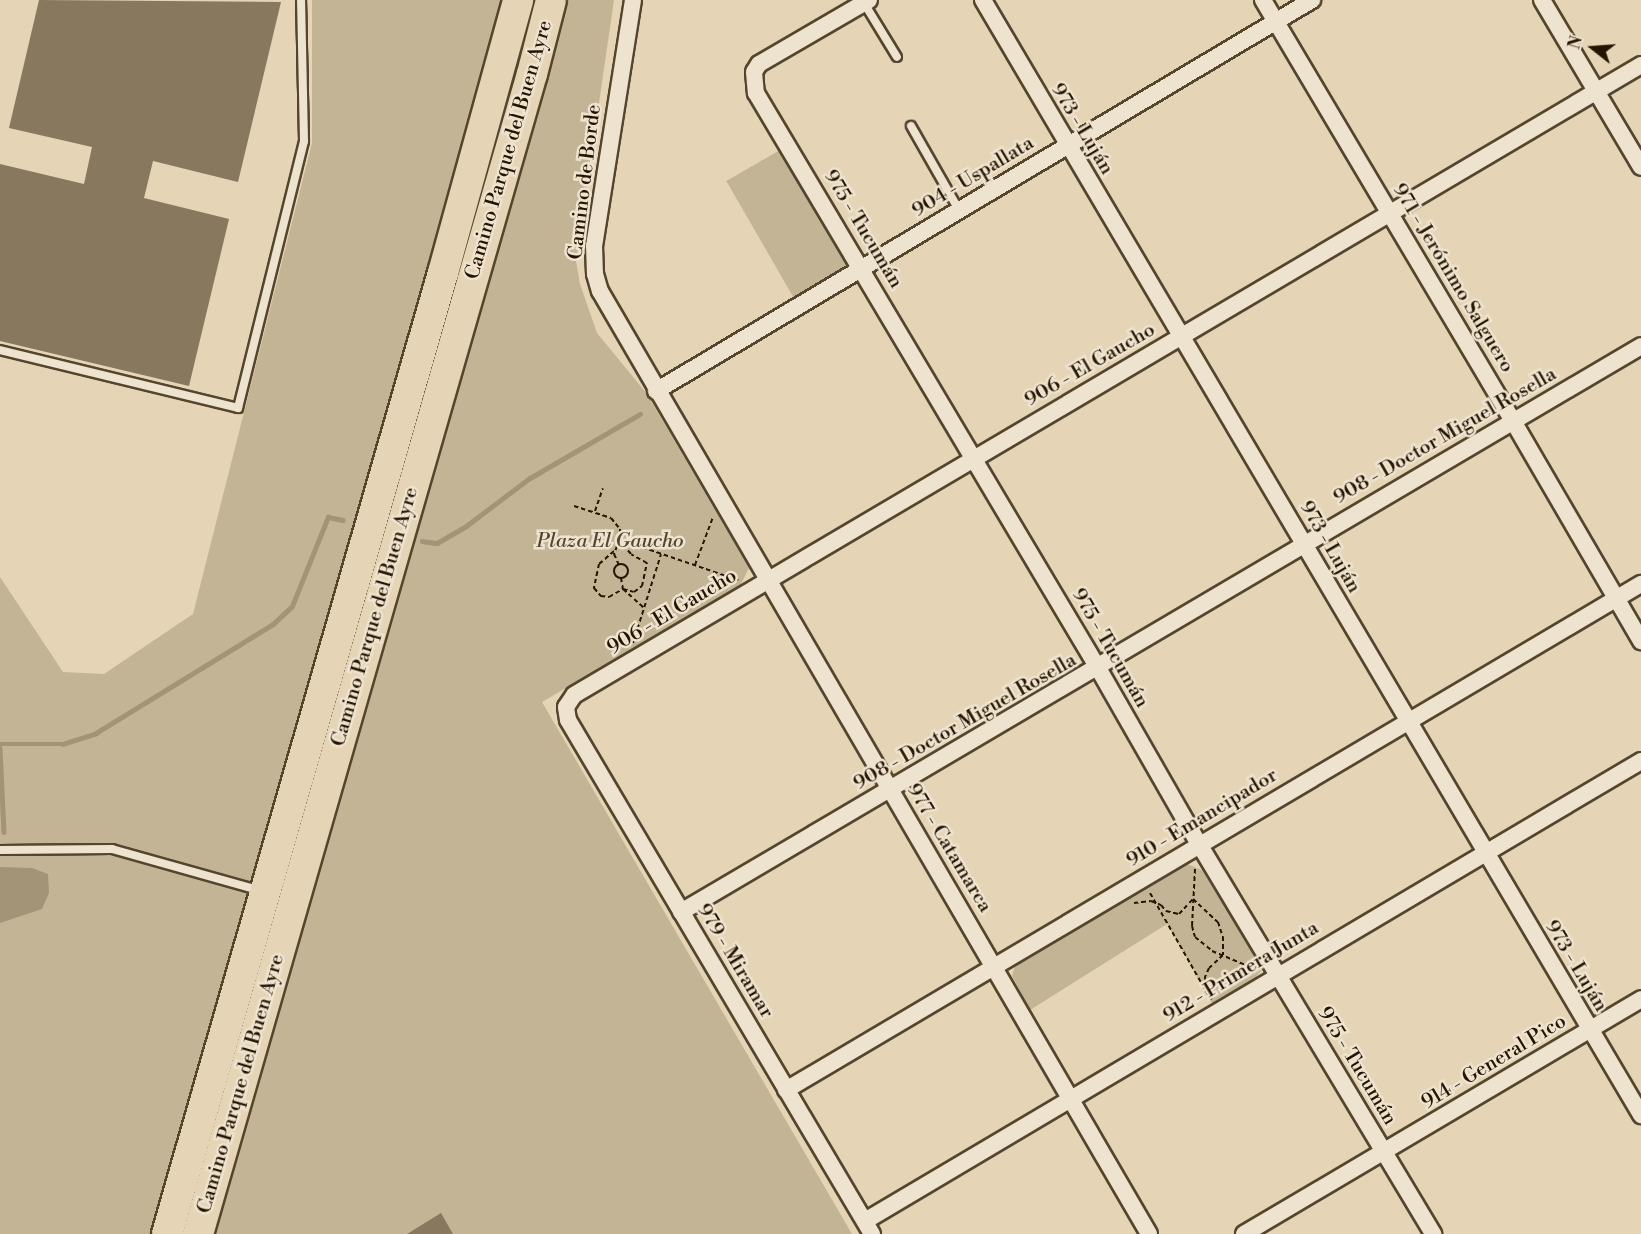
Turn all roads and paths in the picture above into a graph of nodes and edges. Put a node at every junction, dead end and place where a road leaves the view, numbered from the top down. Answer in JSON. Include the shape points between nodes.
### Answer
{"nodes":[{"id":1,"x":301,"y":0,"type":"edge"},
{"id":2,"x":518,"y":0,"type":"edge"},
{"id":3,"x":551,"y":0,"type":"edge"},
{"id":4,"x":633,"y":0,"type":"edge"},
{"id":5,"x":982,"y":0,"type":"edge"},
{"id":6,"x":1263,"y":0,"type":"edge"},
{"id":7,"x":1312,"y":0,"type":"edge"},
{"id":8,"x":1542,"y":0,"type":"edge"},
{"id":9,"x":866,"y":1,"type":"edge"},
{"id":10,"x":1276,"y":22,"type":"junction"},
{"id":11,"x":897,"y":57,"type":"dead end"},
{"id":12,"x":1641,"y":65,"type":"edge"},
{"id":13,"x":1596,"y":92,"type":"junction"},
{"id":14,"x":911,"y":126,"type":"dead end"},
{"id":15,"x":1067,"y":144,"type":"junction"},
{"id":16,"x":1641,"y":166,"type":"edge"},
{"id":17,"x":959,"y":210,"type":"junction"},
{"id":18,"x":1389,"y":213,"type":"junction"},
{"id":19,"x":862,"y":268,"type":"junction"},
{"id":20,"x":1182,"y":336,"type":"junction"},
{"id":21,"x":1641,"y":346,"type":"edge"},
{"id":22,"x":0,"y":350,"type":"edge"},
{"id":23,"x":656,"y":392,"type":"junction"},
{"id":24,"x":1513,"y":421,"type":"junction"},
{"id":25,"x":973,"y":459,"type":"junction"},
{"id":26,"x":603,"y":488,"type":"dead end"},
{"id":27,"x":574,"y":506,"type":"dead end"},
{"id":28,"x":595,"y":511,"type":"junction"},
{"id":29,"x":714,"y":513,"type":"dead end"},
{"id":30,"x":621,"y":540,"type":"junction"},
{"id":31,"x":1304,"y":543,"type":"junction"},
{"id":32,"x":618,"y":545,"type":"junction"},
{"id":33,"x":614,"y":551,"type":"junction"},
{"id":34,"x":661,"y":554,"type":"junction"},
{"id":35,"x":619,"y":565,"type":"junction"},
{"id":36,"x":695,"y":565,"type":"junction"},
{"id":37,"x":621,"y":578,"type":"junction"},
{"id":38,"x":768,"y":579,"type":"junction"},
{"id":39,"x":746,"y":582,"type":"dead end"},
{"id":40,"x":1641,"y":584,"type":"edge"},
{"id":41,"x":623,"y":589,"type":"junction"},
{"id":42,"x":1616,"y":598,"type":"junction"},
{"id":43,"x":644,"y":608,"type":"junction"},
{"id":44,"x":1641,"y":642,"type":"edge"},
{"id":45,"x":630,"y":652,"type":"dead end"},
{"id":46,"x":1098,"y":668,"type":"junction"},
{"id":47,"x":566,"y":707,"type":"joint"},
{"id":48,"x":1407,"y":721,"type":"junction"},
{"id":49,"x":1641,"y":761,"type":"edge"},
{"id":50,"x":890,"y":790,"type":"junction"},
{"id":51,"x":1199,"y":844,"type":"junction"},
{"id":52,"x":0,"y":850,"type":"edge"},
{"id":53,"x":1484,"y":853,"type":"junction"},
{"id":54,"x":1195,"y":866,"type":"dead end"},
{"id":55,"x":1147,"y":888,"type":"dead end"},
{"id":56,"x":264,"y":892,"type":"junction"},
{"id":57,"x":1193,"y":899,"type":"junction"},
{"id":58,"x":1133,"y":903,"type":"dead end"},
{"id":59,"x":1156,"y":903,"type":"junction"},
{"id":60,"x":681,"y":912,"type":"junction"},
{"id":61,"x":1223,"y":955,"type":"junction"},
{"id":62,"x":995,"y":966,"type":"junction"},
{"id":63,"x":1269,"y":973,"type":"junction"},
{"id":64,"x":1641,"y":999,"type":"edge"},
{"id":65,"x":1590,"y":1029,"type":"junction"},
{"id":66,"x":786,"y":1090,"type":"junction"},
{"id":67,"x":1072,"y":1098,"type":"junction"},
{"id":68,"x":1641,"y":1115,"type":"edge"},
{"id":69,"x":1385,"y":1152,"type":"junction"},
{"id":70,"x":868,"y":1227,"type":"edge"},
{"id":71,"x":167,"y":1234,"type":"edge"},
{"id":72,"x":198,"y":1234,"type":"edge"},
{"id":73,"x":1149,"y":1234,"type":"edge"},
{"id":74,"x":1244,"y":1234,"type":"edge"},
{"id":75,"x":1433,"y":1234,"type":"edge"}],
"edges":[{"from":1,"to":22,"type":"lane","via":[[304,141],[238,408]]},
{"from":2,"to":56,"type":"highway","name":"Camino Parque del Buen Ayre"},
{"from":3,"to":72,"type":"highway","name":"Camino Parque del Buen Ayre"},
{"from":4,"to":23,"type":"street","name":"Camino de Borde","via":[[593,258],[605,303]]},
{"from":5,"to":15,"type":"street","name":"973 - Luján"},
{"from":6,"to":10,"type":"street","name":"971 - Jerónimo Salguero"},
{"from":7,"to":10,"type":"street","name":"904 - Uspallata"},
{"from":8,"to":13,"type":"street"},
{"from":9,"to":11,"type":"lane"},
{"from":9,"to":19,"type":"street","name":"975 - Tucumán","via":[[759,64],[753,82]]},
{"from":10,"to":15,"type":"street","name":"904 - Uspallata"},
{"from":10,"to":18,"type":"street","name":"971 - Jerónimo Salguero"},
{"from":12,"to":13,"type":"street","name":"906 - El Gaucho"},
{"from":13,"to":16,"type":"street"},
{"from":13,"to":18,"type":"street","name":"906 - El Gaucho"},
{"from":14,"to":17,"type":"lane"},
{"from":15,"to":17,"type":"street","name":"904 - Uspallata"},
{"from":15,"to":20,"type":"street","name":"973 - Luján"},
{"from":17,"to":19,"type":"street","name":"904 - Uspallata"},
{"from":18,"to":20,"type":"street","name":"906 - El Gaucho"},
{"from":18,"to":24,"type":"street","name":"971 - Jerónimo Salguero"},
{"from":19,"to":23,"type":"street","name":"904 - Uspallata"},
{"from":19,"to":25,"type":"street","name":"975 - Tucumán"},
{"from":20,"to":25,"type":"street","name":"906 - El Gaucho"},
{"from":20,"to":31,"type":"street","name":"973 - Luján"},
{"from":21,"to":24,"type":"street","name":"908 - Doctor Miguel Rosella"},
{"from":23,"to":38,"type":"street","name":"977 - Catamarca"},
{"from":24,"to":31,"type":"street","name":"908 - Doctor Miguel Rosella"},
{"from":24,"to":42,"type":"street","name":"971 - Jerónimo Salguero"},
{"from":25,"to":38,"type":"street","name":"906 - El Gaucho"},
{"from":25,"to":46,"type":"street","name":"975 - Tucumán"},
{"from":26,"to":28,"type":"path"},
{"from":27,"to":28,"type":"path"},
{"from":28,"to":30,"type":"path","via":[[617,522]]},
{"from":29,"to":36,"type":"path"},
{"from":30,"to":32,"type":"path"},
{"from":30,"to":34,"type":"path"},
{"from":31,"to":46,"type":"street","name":"908 - Doctor Miguel Rosella"},
{"from":31,"to":48,"type":"street","name":"973 - Luján"},
{"from":32,"to":33,"type":"path"},
{"from":32,"to":41,"type":"path","via":[[645,560],[648,567],[640,589]]},
{"from":33,"to":35,"type":"path"},
{"from":33,"to":41,"type":"path","via":[[600,561],[594,588],[605,597]]},
{"from":34,"to":36,"type":"path"},
{"from":34,"to":43,"type":"path"},
{"from":35,"to":37,"type":"path","via":[[615,573]]},
{"from":35,"to":37,"type":"path","via":[[627,569]]},
{"from":36,"to":39,"type":"path"},
{"from":37,"to":41,"type":"path"},
{"from":38,"to":47,"type":"street","name":"906 - El Gaucho","via":[[574,695]]},
{"from":38,"to":50,"type":"street","name":"977 - Catamarca"},
{"from":40,"to":42,"type":"street","name":"910 - Emancipador"},
{"from":41,"to":43,"type":"path"},
{"from":42,"to":44,"type":"street","name":"971 - Jerónimo Salguero"},
{"from":42,"to":48,"type":"street","name":"910 - Emancipador"},
{"from":43,"to":45,"type":"path"},
{"from":46,"to":50,"type":"street","name":"908 - Doctor Miguel Rosella"},
{"from":46,"to":51,"type":"street","name":"975 - Tucumán"},
{"from":47,"to":60,"type":"street","name":"979 - Miramar","via":[[568,720]]},
{"from":48,"to":51,"type":"street","name":"910 - Emancipador"},
{"from":48,"to":53,"type":"street","name":"973 - Luján"},
{"from":49,"to":53,"type":"street","name":"912 - Primera Junta"},
{"from":50,"to":60,"type":"street","name":"908 - Doctor Miguel Rosella"},
{"from":50,"to":62,"type":"street","name":"977 - Catamarca"},
{"from":51,"to":62,"type":"street","name":"910 - Emancipador"},
{"from":51,"to":63,"type":"street","name":"975 - Tucumán"},
{"from":52,"to":56,"type":"lane","via":[[112,849]]},
{"from":53,"to":63,"type":"street","name":"912 - Primera Junta"},
{"from":53,"to":65,"type":"street","name":"973 - Luján"},
{"from":54,"to":57,"type":"path"},
{"from":55,"to":59,"type":"path"},
{"from":56,"to":71,"type":"highway","name":"Camino Parque del Buen Ayre"},
{"from":57,"to":59,"type":"path","via":[[1179,914]]},
{"from":57,"to":61,"type":"path","via":[[1218,922]]},
{"from":57,"to":61,"type":"path","via":[[1195,937],[1201,945]]},
{"from":58,"to":59,"type":"path"},
{"from":59,"to":61,"type":"path","via":[[1213,1002],[1205,977]]},
{"from":60,"to":66,"type":"street","name":"979 - Miramar"},
{"from":61,"to":63,"type":"path"},
{"from":62,"to":66,"type":"street","name":"910 - Emancipador"},
{"from":62,"to":67,"type":"street","name":"977 - Catamarca"},
{"from":63,"to":67,"type":"street","name":"912 - Primera Junta"},
{"from":63,"to":69,"type":"street","name":"975 - Tucumán"},
{"from":64,"to":65,"type":"street","name":"914 - General Pico"},
{"from":65,"to":68,"type":"street","name":"973 - Luján"},
{"from":65,"to":69,"type":"street","name":"914 - General Pico"},
{"from":66,"to":70,"type":"street","name":"979 - Miramar"},
{"from":67,"to":70,"type":"street","name":"912 - Primera Junta"},
{"from":67,"to":73,"type":"street","name":"977 - Catamarca"},
{"from":69,"to":74,"type":"street","name":"914 - General Pico"},
{"from":69,"to":75,"type":"street","name":"975 - Tucumán"}]}
